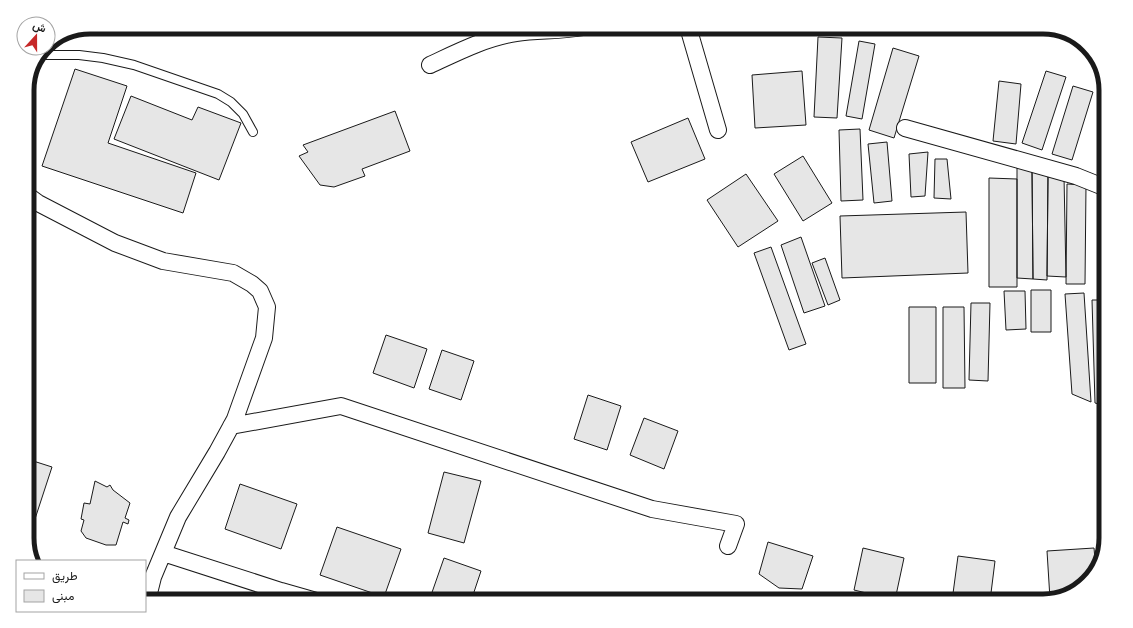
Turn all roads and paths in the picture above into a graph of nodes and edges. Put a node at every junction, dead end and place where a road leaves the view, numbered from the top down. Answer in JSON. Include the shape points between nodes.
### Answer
{"nodes":[{"id":1,"x":511,"y":34,"type":"edge"},
{"id":2,"x":690,"y":34,"type":"edge"},
{"id":3,"x":56,"y":55,"type":"edge"},
{"id":4,"x":430,"y":65,"type":"dead end"},
{"id":5,"x":905,"y":128,"type":"dead end"},
{"id":6,"x":718,"y":130,"type":"dead end"},
{"id":7,"x":253,"y":132,"type":"dead end"},
{"id":8,"x":1099,"y":185,"type":"edge"},
{"id":9,"x":34,"y":200,"type":"edge"},
{"id":10,"x":231,"y":426,"type":"junction"},
{"id":11,"x":728,"y":546,"type":"dead end"},
{"id":12,"x":163,"y":553,"type":"junction"},
{"id":13,"x":149,"y":594,"type":"edge"},
{"id":14,"x":275,"y":594,"type":"edge"}],
"edges":[{"from":1,"to":4,"type":"street","via":[[479,43]]},
{"from":2,"to":6,"type":"street"},
{"from":3,"to":7,"type":"lane","via":[[79,55],[118,61],[218,94],[243,114]]},
{"from":5,"to":8,"type":"street","via":[[1076,176]]},
{"from":9,"to":10,"type":"street","via":[[115,243],[163,261],[233,273],[260,290],[267,307],[264,338]]},
{"from":10,"to":11,"type":"street","via":[[341,406],[652,510],[736,524]]},
{"from":10,"to":12,"type":"street","via":[[178,518]]},
{"from":12,"to":13,"type":"street"},
{"from":12,"to":14,"type":"street"}]}
